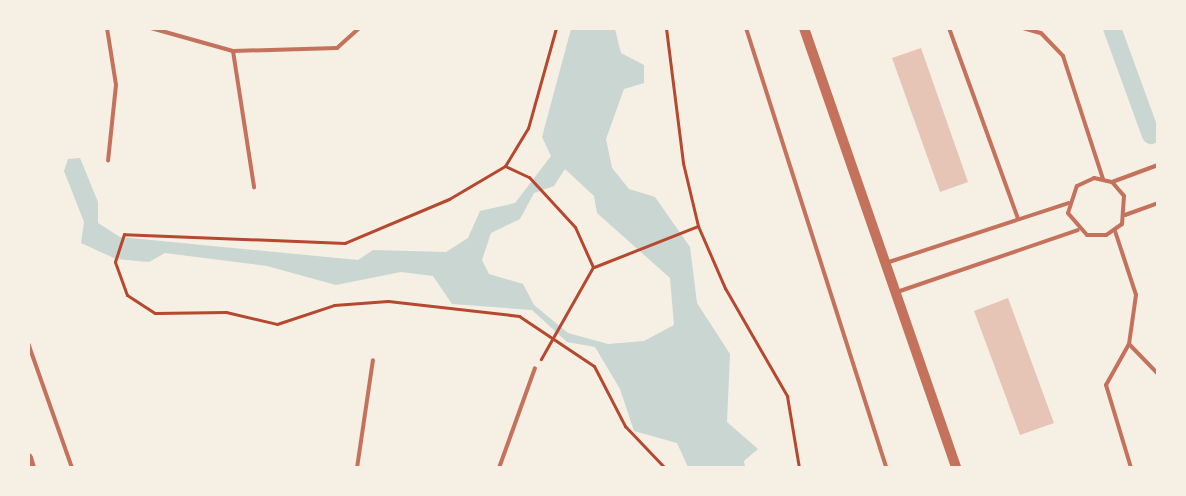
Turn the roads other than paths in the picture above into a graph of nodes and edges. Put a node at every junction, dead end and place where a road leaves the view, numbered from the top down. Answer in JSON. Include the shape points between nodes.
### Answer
{"nodes":[{"id":1,"x":107,"y":28,"type":"edge"},
{"id":2,"x":151,"y":28,"type":"edge"},
{"id":3,"x":358,"y":28,"type":"edge"},
{"id":4,"x":746,"y":28,"type":"edge"},
{"id":5,"x":804,"y":28,"type":"edge"},
{"id":6,"x":949,"y":28,"type":"edge"},
{"id":7,"x":1023,"y":28,"type":"edge"},
{"id":8,"x":233,"y":51,"type":"junction"},
{"id":9,"x":108,"y":161,"type":"dead end"},
{"id":10,"x":1158,"y":165,"type":"edge"},
{"id":11,"x":1103,"y":179,"type":"junction"},
{"id":12,"x":1112,"y":182,"type":"junction"},
{"id":13,"x":254,"y":187,"type":"dead end"},
{"id":14,"x":1068,"y":203,"type":"junction"},
{"id":15,"x":1158,"y":203,"type":"edge"},
{"id":16,"x":1125,"y":215,"type":"junction"},
{"id":17,"x":1018,"y":219,"type":"junction"},
{"id":18,"x":1078,"y":230,"type":"junction"},
{"id":19,"x":1115,"y":231,"type":"junction"},
{"id":20,"x":886,"y":264,"type":"junction"},
{"id":21,"x":896,"y":292,"type":"junction"},
{"id":22,"x":28,"y":343,"type":"edge"},
{"id":23,"x":1129,"y":344,"type":"junction"},
{"id":24,"x":373,"y":360,"type":"dead end"},
{"id":25,"x":535,"y":368,"type":"road end"},
{"id":26,"x":1158,"y":374,"type":"edge"},
{"id":27,"x":28,"y":459,"type":"edge"},
{"id":28,"x":31,"y":468,"type":"edge"},
{"id":29,"x":72,"y":468,"type":"edge"},
{"id":30,"x":357,"y":468,"type":"edge"},
{"id":31,"x":499,"y":468,"type":"edge"},
{"id":32,"x":886,"y":468,"type":"edge"},
{"id":33,"x":956,"y":468,"type":"edge"},
{"id":34,"x":1131,"y":468,"type":"edge"}],
"edges":[{"from":1,"to":9,"type":"lane","via":[[116,85]]},
{"from":2,"to":8,"type":"lane"},
{"from":3,"to":8,"type":"lane","via":[[337,48]]},
{"from":4,"to":32,"type":"lane"},
{"from":5,"to":20,"type":"street"},
{"from":6,"to":17,"type":"lane"},
{"from":7,"to":11,"type":"lane","via":[[1041,33],[1063,56]]},
{"from":8,"to":13,"type":"lane"},
{"from":10,"to":12,"type":"lane"},
{"from":11,"to":12,"type":"lane"},
{"from":11,"to":14,"type":"lane","via":[[1085,181]]},
{"from":12,"to":16,"type":"lane","via":[[1124,196]]},
{"from":14,"to":17,"type":"lane"},
{"from":14,"to":18,"type":"lane"},
{"from":15,"to":16,"type":"lane"},
{"from":16,"to":19,"type":"lane"},
{"from":17,"to":20,"type":"lane"},
{"from":18,"to":19,"type":"lane","via":[[1096,237]]},
{"from":18,"to":21,"type":"lane"},
{"from":19,"to":23,"type":"lane","via":[[1136,295]]},
{"from":20,"to":21,"type":"street"},
{"from":21,"to":33,"type":"street"},
{"from":22,"to":29,"type":"lane"},
{"from":23,"to":26,"type":"lane"},
{"from":23,"to":34,"type":"lane","via":[[1106,386]]},
{"from":24,"to":30,"type":"lane"},
{"from":25,"to":31,"type":"lane"},
{"from":27,"to":28,"type":"street"}]}
